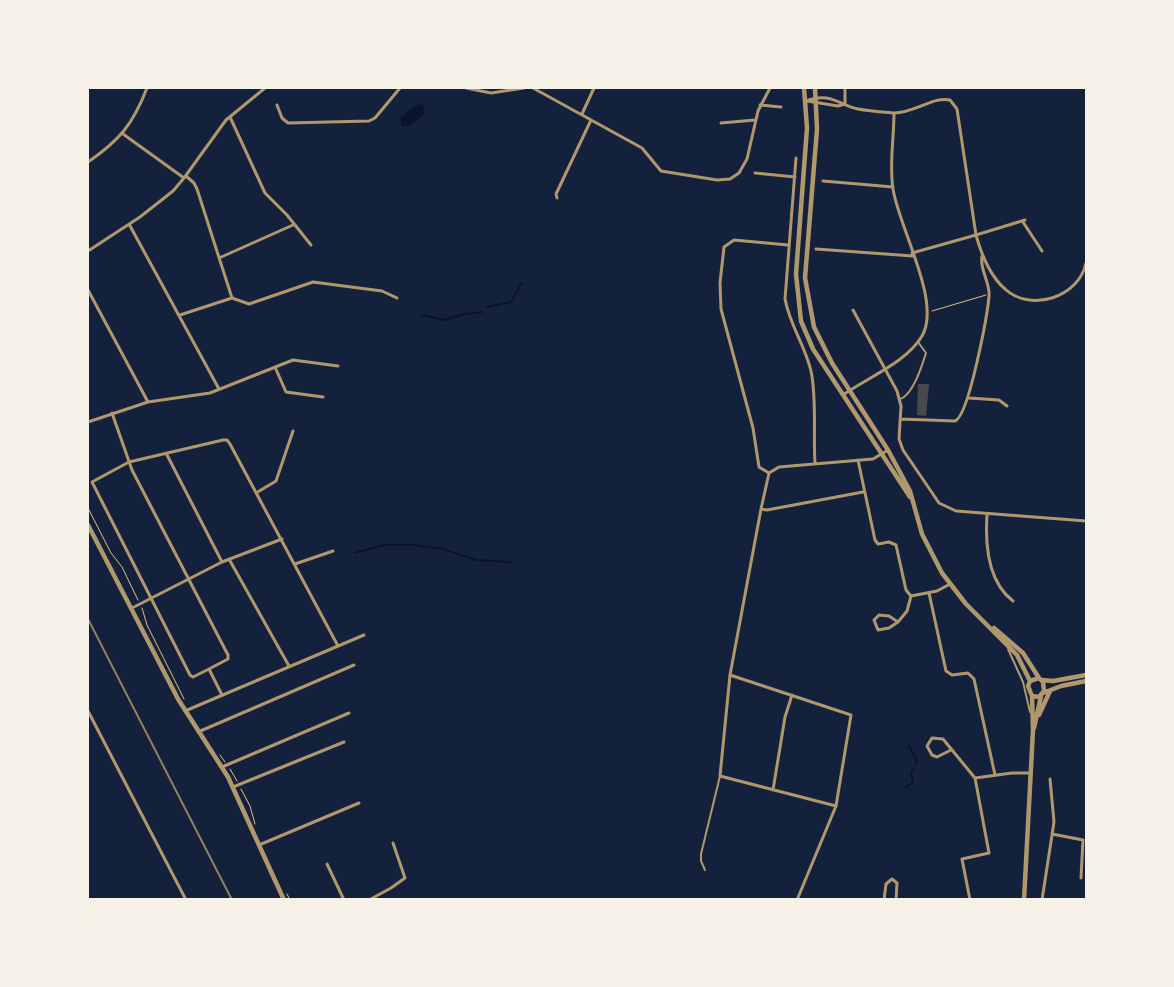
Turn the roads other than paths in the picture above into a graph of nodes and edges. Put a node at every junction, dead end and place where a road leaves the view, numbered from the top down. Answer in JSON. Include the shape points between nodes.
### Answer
{"nodes":[{"id":1,"x":147,"y":88,"type":"edge"},
{"id":2,"x":266,"y":88,"type":"edge"},
{"id":3,"x":400,"y":88,"type":"edge"},
{"id":4,"x":466,"y":88,"type":"edge"},
{"id":5,"x":524,"y":88,"type":"edge"},
{"id":6,"x":533,"y":88,"type":"edge"},
{"id":7,"x":594,"y":88,"type":"edge"},
{"id":8,"x":770,"y":88,"type":"edge"},
{"id":9,"x":804,"y":88,"type":"edge"},
{"id":10,"x":815,"y":88,"type":"edge"},
{"id":11,"x":845,"y":88,"type":"edge"},
{"id":12,"x":816,"y":97,"type":"junction"},
{"id":13,"x":806,"y":101,"type":"junction"},
{"id":14,"x":817,"y":104,"type":"junction"},
{"id":15,"x":845,"y":104,"type":"junction"},
{"id":16,"x":277,"y":105,"type":"dead end"},
{"id":17,"x":760,"y":105,"type":"junction"},
{"id":18,"x":781,"y":107,"type":"dead end"},
{"id":19,"x":894,"y":113,"type":"junction"},
{"id":20,"x":582,"y":114,"type":"junction"},
{"id":21,"x":230,"y":117,"type":"junction"},
{"id":22,"x":591,"y":120,"type":"junction"},
{"id":23,"x":755,"y":120,"type":"junction"},
{"id":24,"x":721,"y":123,"type":"dead end"},
{"id":25,"x":123,"y":134,"type":"junction"},
{"id":26,"x":796,"y":158,"type":"dead end"},
{"id":27,"x":88,"y":162,"type":"edge"},
{"id":28,"x":755,"y":173,"type":"dead end"},
{"id":29,"x":185,"y":177,"type":"junction"},
{"id":30,"x":794,"y":177,"type":"junction"},
{"id":31,"x":822,"y":181,"type":"dead end"},
{"id":32,"x":892,"y":188,"type":"junction"},
{"id":33,"x":557,"y":198,"type":"dead end"},
{"id":34,"x":129,"y":224,"type":"junction"},
{"id":35,"x":293,"y":224,"type":"junction"},
{"id":36,"x":976,"y":235,"type":"junction"},
{"id":37,"x":311,"y":245,"type":"dead end"},
{"id":38,"x":788,"y":246,"type":"junction"},
{"id":39,"x":816,"y":249,"type":"dead end"},
{"id":40,"x":88,"y":251,"type":"edge"},
{"id":41,"x":1042,"y":251,"type":"dead end"},
{"id":42,"x":913,"y":255,"type":"junction"},
{"id":43,"x":983,"y":256,"type":"junction"},
{"id":44,"x":219,"y":258,"type":"junction"},
{"id":45,"x":1086,"y":266,"type":"edge"},
{"id":46,"x":88,"y":290,"type":"edge"},
{"id":47,"x":232,"y":298,"type":"junction"},
{"id":48,"x":397,"y":298,"type":"dead end"},
{"id":49,"x":853,"y":310,"type":"dead end"},
{"id":50,"x":180,"y":315,"type":"junction"},
{"id":51,"x":918,"y":342,"type":"junction"},
{"id":52,"x":275,"y":366,"type":"junction"},
{"id":53,"x":338,"y":366,"type":"dead end"},
{"id":54,"x":884,"y":368,"type":"junction"},
{"id":55,"x":219,"y":389,"type":"junction"},
{"id":56,"x":850,"y":390,"type":"junction"},
{"id":57,"x":843,"y":395,"type":"junction"},
{"id":58,"x":323,"y":398,"type":"dead end"},
{"id":59,"x":969,"y":398,"type":"junction"},
{"id":60,"x":900,"y":399,"type":"junction"},
{"id":61,"x":148,"y":402,"type":"junction"},
{"id":62,"x":1007,"y":406,"type":"dead end"},
{"id":63,"x":112,"y":413,"type":"junction"},
{"id":64,"x":900,"y":419,"type":"junction"},
{"id":65,"x":88,"y":422,"type":"edge"},
{"id":66,"x":293,"y":431,"type":"dead end"},
{"id":67,"x":888,"y":450,"type":"junction"},
{"id":68,"x":166,"y":453,"type":"junction"},
{"id":69,"x":883,"y":454,"type":"junction"},
{"id":70,"x":858,"y":460,"type":"junction"},
{"id":71,"x":129,"y":462,"type":"junction"},
{"id":72,"x":815,"y":463,"type":"junction"},
{"id":73,"x":770,"y":473,"type":"junction"},
{"id":74,"x":863,"y":492,"type":"junction"},
{"id":75,"x":256,"y":493,"type":"junction"},
{"id":76,"x":910,"y":497,"type":"junction"},
{"id":77,"x":761,"y":509,"type":"junction"},
{"id":78,"x":987,"y":514,"type":"junction"},
{"id":79,"x":1086,"y":521,"type":"edge"},
{"id":80,"x":88,"y":525,"type":"edge"},
{"id":81,"x":282,"y":539,"type":"junction"},
{"id":82,"x":333,"y":551,"type":"dead end"},
{"id":83,"x":230,"y":559,"type":"junction"},
{"id":84,"x":222,"y":562,"type":"junction"},
{"id":85,"x":295,"y":564,"type":"junction"},
{"id":86,"x":188,"y":580,"type":"junction"},
{"id":87,"x":950,"y":584,"type":"junction"},
{"id":88,"x":929,"y":593,"type":"junction"},
{"id":89,"x":911,"y":596,"type":"junction"},
{"id":90,"x":151,"y":598,"type":"junction"},
{"id":91,"x":1013,"y":601,"type":"dead end"},
{"id":92,"x":132,"y":608,"type":"junction"},
{"id":93,"x":898,"y":622,"type":"junction"},
{"id":94,"x":991,"y":626,"type":"junction"},
{"id":95,"x":364,"y":635,"type":"dead end"},
{"id":96,"x":1007,"y":644,"type":"junction"},
{"id":97,"x":338,"y":646,"type":"junction"},
{"id":98,"x":354,"y":665,"type":"dead end"},
{"id":99,"x":289,"y":666,"type":"junction"},
{"id":100,"x":209,"y":669,"type":"junction"},
{"id":101,"x":730,"y":675,"type":"junction"},
{"id":102,"x":1086,"y":675,"type":"edge"},
{"id":103,"x":1040,"y":679,"type":"junction"},
{"id":104,"x":1030,"y":680,"type":"junction"},
{"id":105,"x":1086,"y":681,"type":"edge"},
{"id":106,"x":1050,"y":691,"type":"junction"},
{"id":107,"x":1042,"y":694,"type":"junction"},
{"id":108,"x":222,"y":695,"type":"junction"},
{"id":109,"x":792,"y":695,"type":"junction"},
{"id":110,"x":1032,"y":696,"type":"junction"},
{"id":111,"x":88,"y":711,"type":"edge"},
{"id":112,"x":185,"y":711,"type":"junction"},
{"id":113,"x":349,"y":713,"type":"dead end"},
{"id":114,"x":1031,"y":716,"type":"junction"},
{"id":115,"x":1038,"y":716,"type":"junction"},
{"id":116,"x":1033,"y":730,"type":"junction"},
{"id":117,"x":198,"y":732,"type":"junction"},
{"id":118,"x":344,"y":742,"type":"dead end"},
{"id":119,"x":952,"y":750,"type":"junction"},
{"id":120,"x":222,"y":766,"type":"junction"},
{"id":121,"x":1031,"y":773,"type":"junction"},
{"id":122,"x":995,"y":774,"type":"junction"},
{"id":123,"x":720,"y":776,"type":"junction"},
{"id":124,"x":975,"y":778,"type":"junction"},
{"id":125,"x":1050,"y":778,"type":"dead end"},
{"id":126,"x":234,"y":787,"type":"junction"},
{"id":127,"x":773,"y":790,"type":"junction"},
{"id":128,"x":359,"y":803,"type":"dead end"},
{"id":129,"x":836,"y":806,"type":"junction"},
{"id":130,"x":1052,"y":834,"type":"junction"},
{"id":131,"x":393,"y":843,"type":"dead end"},
{"id":132,"x":259,"y":845,"type":"junction"},
{"id":133,"x":327,"y":864,"type":"dead end"},
{"id":134,"x":705,"y":870,"type":"dead end"},
{"id":135,"x":1081,"y":878,"type":"dead end"},
{"id":136,"x":186,"y":900,"type":"edge"},
{"id":137,"x":284,"y":900,"type":"edge"},
{"id":138,"x":344,"y":900,"type":"edge"},
{"id":139,"x":369,"y":900,"type":"edge"},
{"id":140,"x":797,"y":900,"type":"edge"},
{"id":141,"x":884,"y":900,"type":"edge"},
{"id":142,"x":896,"y":900,"type":"edge"},
{"id":143,"x":970,"y":900,"type":"edge"},
{"id":144,"x":1024,"y":900,"type":"edge"},
{"id":145,"x":1042,"y":900,"type":"edge"}],
"edges":[{"from":1,"to":25,"type":"street","via":[[136,115]]},
{"from":2,"to":21,"type":"street"},
{"from":3,"to":16,"type":"street","via":[[369,121],[288,123],[282,118]]},
{"from":4,"to":5,"type":"street","via":[[491,94]]},
{"from":6,"to":20,"type":"street"},
{"from":7,"to":20,"type":"street"},
{"from":8,"to":17,"type":"street"},
{"from":9,"to":13,"type":"street"},
{"from":10,"to":12,"type":"street"},
{"from":11,"to":15,"type":"street"},
{"from":12,"to":13,"type":"street"},
{"from":12,"to":14,"type":"street"},
{"from":12,"to":15,"type":"street"},
{"from":13,"to":14,"type":"street"},
{"from":13,"to":57,"type":"street","via":[[805,166],[796,274],[798,300],[801,321],[810,343]]},
{"from":14,"to":15,"type":"street"},
{"from":14,"to":56,"type":"street","via":[[805,278],[808,303],[822,347]]},
{"from":15,"to":19,"type":"street"},
{"from":17,"to":18,"type":"street"},
{"from":17,"to":23,"type":"street"},
{"from":19,"to":32,"type":"street"},
{"from":19,"to":36,"type":"street","via":[[908,112],[942,99],[954,103]]},
{"from":20,"to":22,"type":"street"},
{"from":21,"to":29,"type":"street"},
{"from":21,"to":35,"type":"street","via":[[265,193]]},
{"from":22,"to":23,"type":"street","via":[[642,148],[661,171],[716,180],[730,179],[744,168]]},
{"from":22,"to":33,"type":"street","via":[[556,194]]},
{"from":23,"to":24,"type":"street"},
{"from":25,"to":27,"type":"street"},
{"from":25,"to":29,"type":"street"},
{"from":26,"to":30,"type":"street"},
{"from":28,"to":30,"type":"street"},
{"from":29,"to":34,"type":"street","via":[[154,207]]},
{"from":29,"to":44,"type":"street","via":[[197,189]]},
{"from":30,"to":38,"type":"street"},
{"from":31,"to":32,"type":"street"},
{"from":32,"to":42,"type":"street"},
{"from":34,"to":40,"type":"street"},
{"from":34,"to":50,"type":"street"},
{"from":35,"to":37,"type":"street"},
{"from":35,"to":44,"type":"street"},
{"from":36,"to":41,"type":"street","via":[[1024,221]]},
{"from":36,"to":42,"type":"street"},
{"from":36,"to":43,"type":"street"},
{"from":38,"to":72,"type":"street","via":[[785,299],[789,318],[812,376]]},
{"from":38,"to":73,"type":"street","via":[[734,240],[724,247],[720,283],[721,309],[753,429],[759,467]]},
{"from":39,"to":42,"type":"street"},
{"from":42,"to":51,"type":"street","via":[[929,311]]},
{"from":43,"to":45,"type":"street","via":[[1005,290],[1029,300],[1043,300],[1063,293],[1078,281]]},
{"from":43,"to":59,"type":"street","via":[[990,294]]},
{"from":44,"to":47,"type":"street"},
{"from":46,"to":61,"type":"street"},
{"from":47,"to":48,"type":"street","via":[[249,304],[313,282],[382,291]]},
{"from":47,"to":50,"type":"street"},
{"from":49,"to":54,"type":"street"},
{"from":50,"to":55,"type":"street"},
{"from":51,"to":54,"type":"street"},
{"from":51,"to":60,"type":"lane","via":[[926,353],[907,395]]},
{"from":52,"to":53,"type":"street","via":[[300,360]]},
{"from":52,"to":55,"type":"street"},
{"from":52,"to":58,"type":"street","via":[[286,392]]},
{"from":54,"to":56,"type":"street"},
{"from":54,"to":60,"type":"street"},
{"from":55,"to":61,"type":"street"},
{"from":56,"to":57,"type":"street"},
{"from":56,"to":67,"type":"street"},
{"from":57,"to":69,"type":"street"},
{"from":59,"to":62,"type":"street","via":[[999,400]]},
{"from":59,"to":64,"type":"street","via":[[960,418],[955,421]]},
{"from":60,"to":64,"type":"street"},
{"from":61,"to":63,"type":"street"},
{"from":63,"to":65,"type":"street"},
{"from":63,"to":71,"type":"street"},
{"from":64,"to":78,"type":"street","via":[[899,439],[903,450],[939,503],[950,510]]},
{"from":66,"to":75,"type":"street","via":[[276,481]]},
{"from":67,"to":69,"type":"street"},
{"from":67,"to":76,"type":"street","via":[[910,491]]},
{"from":68,"to":71,"type":"street"},
{"from":68,"to":75,"type":"street","via":[[227,440]]},
{"from":68,"to":84,"type":"street"},
{"from":69,"to":70,"type":"street","via":[[873,459]]},
{"from":69,"to":76,"type":"street"},
{"from":70,"to":72,"type":"street"},
{"from":70,"to":74,"type":"street"},
{"from":71,"to":86,"type":"street"},
{"from":71,"to":90,"type":"street","via":[[92,482]]},
{"from":72,"to":73,"type":"street","via":[[779,467]]},
{"from":73,"to":77,"type":"street"},
{"from":74,"to":77,"type":"street"},
{"from":74,"to":89,"type":"street","via":[[874,540],[878,544],[889,542],[896,545],[906,590]]},
{"from":75,"to":81,"type":"street"},
{"from":76,"to":87,"type":"street","via":[[928,547]]},
{"from":77,"to":101,"type":"street"},
{"from":78,"to":79,"type":"street"},
{"from":78,"to":91,"type":"street","via":[[987,542],[992,566],[1004,594]]},
{"from":80,"to":92,"type":"street"},
{"from":81,"to":83,"type":"street"},
{"from":81,"to":85,"type":"street"},
{"from":82,"to":85,"type":"street"},
{"from":83,"to":84,"type":"street"},
{"from":83,"to":99,"type":"street"},
{"from":84,"to":86,"type":"street"},
{"from":85,"to":97,"type":"street"},
{"from":86,"to":90,"type":"street"},
{"from":86,"to":100,"type":"street","via":[[228,656]]},
{"from":87,"to":88,"type":"street"},
{"from":87,"to":94,"type":"street"},
{"from":88,"to":89,"type":"street"},
{"from":88,"to":122,"type":"street","via":[[946,671],[952,675],[968,673],[974,679]]},
{"from":89,"to":93,"type":"street","via":[[907,611]]},
{"from":90,"to":92,"type":"street"},
{"from":90,"to":100,"type":"street","via":[[190,674],[193,676]]},
{"from":92,"to":112,"type":"street"},
{"from":93,"to":93,"type":"street","via":[[883,615],[875,618],[873,624],[881,630]]},
{"from":94,"to":96,"type":"street"},
{"from":94,"to":103,"type":"street","via":[[1023,654]]},
{"from":95,"to":97,"type":"street"},
{"from":96,"to":104,"type":"street","via":[[1022,662]]},
{"from":96,"to":114,"type":"lane","via":[[1024,684]]},
{"from":97,"to":99,"type":"street"},
{"from":98,"to":117,"type":"street"},
{"from":99,"to":108,"type":"street"},
{"from":100,"to":108,"type":"street"},
{"from":101,"to":109,"type":"street"},
{"from":101,"to":123,"type":"street"},
{"from":102,"to":103,"type":"street"},
{"from":103,"to":104,"type":"street"},
{"from":103,"to":107,"type":"street","via":[[1045,687]]},
{"from":104,"to":110,"type":"street","via":[[1028,689]]},
{"from":105,"to":106,"type":"street"},
{"from":106,"to":107,"type":"street"},
{"from":106,"to":115,"type":"street"},
{"from":107,"to":110,"type":"street"},
{"from":107,"to":115,"type":"street"},
{"from":108,"to":112,"type":"street"},
{"from":109,"to":127,"type":"street","via":[[785,717]]},
{"from":109,"to":129,"type":"street","via":[[851,715]]},
{"from":110,"to":114,"type":"street"},
{"from":111,"to":136,"type":"street"},
{"from":112,"to":117,"type":"street"},
{"from":113,"to":120,"type":"street"},
{"from":114,"to":116,"type":"street"},
{"from":115,"to":116,"type":"street"},
{"from":116,"to":121,"type":"street"},
{"from":117,"to":120,"type":"street"},
{"from":118,"to":126,"type":"street"},
{"from":119,"to":119,"type":"street","via":[[938,738],[932,738],[927,746],[932,755],[937,756]]},
{"from":119,"to":124,"type":"street"},
{"from":120,"to":126,"type":"street"},
{"from":121,"to":122,"type":"street"},
{"from":121,"to":144,"type":"street"},
{"from":122,"to":124,"type":"street"},
{"from":123,"to":127,"type":"street"},
{"from":123,"to":134,"type":"lane","via":[[701,854]]},
{"from":124,"to":143,"type":"street","via":[[990,853],[962,859]]},
{"from":125,"to":130,"type":"street","via":[[1054,812]]},
{"from":126,"to":132,"type":"street"},
{"from":127,"to":129,"type":"street"},
{"from":128,"to":132,"type":"street"},
{"from":129,"to":140,"type":"street"},
{"from":130,"to":135,"type":"street","via":[[1084,840]]},
{"from":130,"to":145,"type":"street"},
{"from":131,"to":139,"type":"street","via":[[405,878]]},
{"from":132,"to":137,"type":"street"},
{"from":133,"to":138,"type":"street"},
{"from":141,"to":142,"type":"street","via":[[886,884],[892,879],[897,883]]}]}
